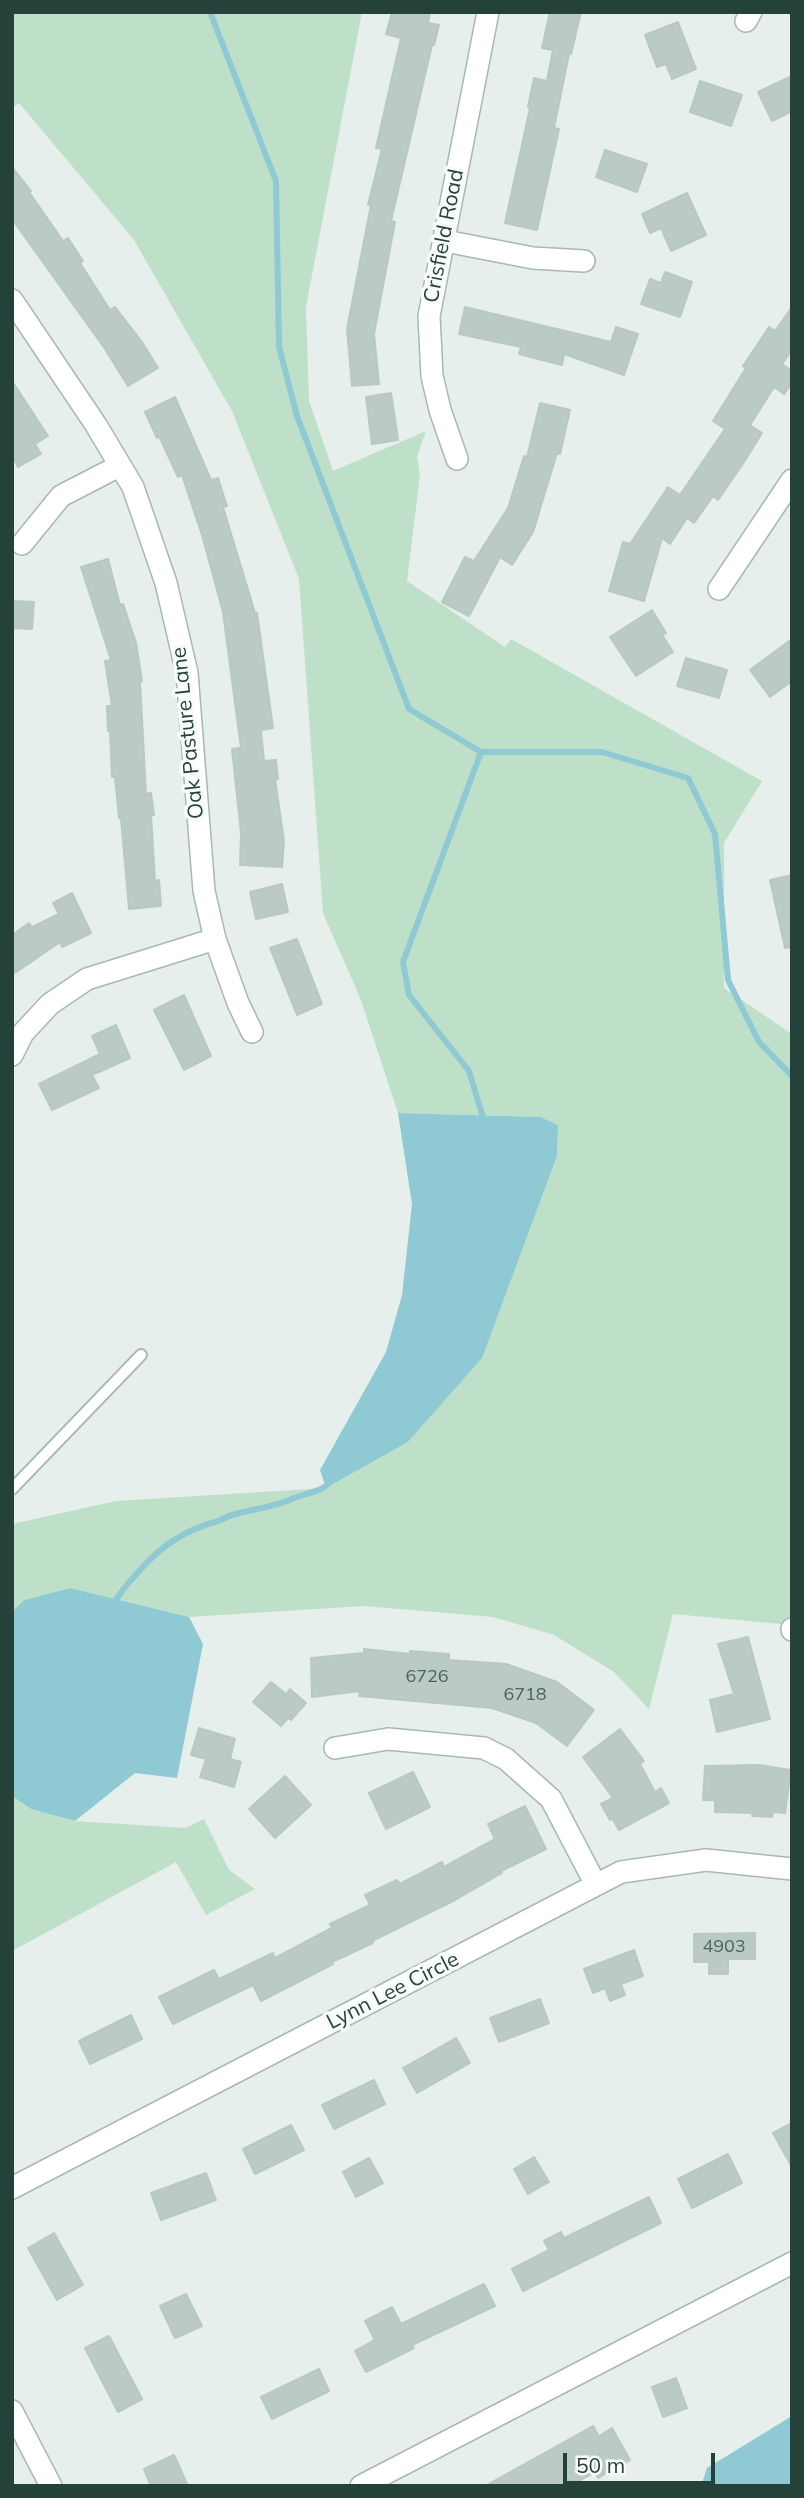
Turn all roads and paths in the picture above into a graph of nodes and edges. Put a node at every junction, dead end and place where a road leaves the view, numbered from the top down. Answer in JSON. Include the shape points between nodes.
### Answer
{"nodes":[{"id":1,"x":488,"y":12,"type":"edge"},
{"id":2,"x":445,"y":241,"type":"junction"},
{"id":3,"x":584,"y":261,"type":"dead end"},
{"id":4,"x":12,"y":300,"type":"edge"},
{"id":5,"x":457,"y":459,"type":"dead end"},
{"id":6,"x":119,"y":466,"type":"junction"},
{"id":7,"x":792,"y":480,"type":"edge"},
{"id":8,"x":22,"y":544,"type":"dead end"},
{"id":9,"x":719,"y":589,"type":"dead end"},
{"id":10,"x":215,"y":939,"type":"junction"},
{"id":11,"x":252,"y":1032,"type":"dead end"},
{"id":12,"x":12,"y":1055,"type":"edge"},
{"id":13,"x":141,"y":1355,"type":"dead end"},
{"id":14,"x":12,"y":1489,"type":"edge"},
{"id":15,"x":335,"y":1748,"type":"dead end"},
{"id":16,"x":792,"y":1869,"type":"edge"},
{"id":17,"x":596,"y":1885,"type":"junction"},
{"id":18,"x":12,"y":2188,"type":"edge"},
{"id":19,"x":792,"y":2263,"type":"edge"},
{"id":20,"x":12,"y":2411,"type":"edge"},
{"id":21,"x":51,"y":2486,"type":"edge"},
{"id":22,"x":361,"y":2486,"type":"edge"}],
"edges":[{"from":1,"to":2,"type":"street","name":"Crisfield Road"},
{"from":2,"to":3,"type":"street","via":[[533,258]]},
{"from":2,"to":5,"type":"street","name":"Crisfield Road","via":[[429,316],[429,342],[440,410]]},
{"from":4,"to":6,"type":"street","name":"Oak Pasture Lane"},
{"from":6,"to":8,"type":"street","via":[[61,496]]},
{"from":6,"to":10,"type":"street","name":"Oak Pasture Lane","via":[[133,487],[159,561],[187,673],[202,878]]},
{"from":7,"to":9,"type":"street"},
{"from":10,"to":11,"type":"street","name":"Oak Pasture Lane"},
{"from":10,"to":12,"type":"street","via":[[87,979],[50,1004],[23,1033]]},
{"from":13,"to":14,"type":"lane"},
{"from":15,"to":17,"type":"street","via":[[388,1739],[484,1748],[551,1799]]},
{"from":16,"to":17,"type":"street","name":"Lynn Lee Circle","via":[[706,1860],[621,1872]]},
{"from":17,"to":18,"type":"street","name":"Lynn Lee Circle"},
{"from":19,"to":22,"type":"street"},
{"from":20,"to":21,"type":"street"}]}
